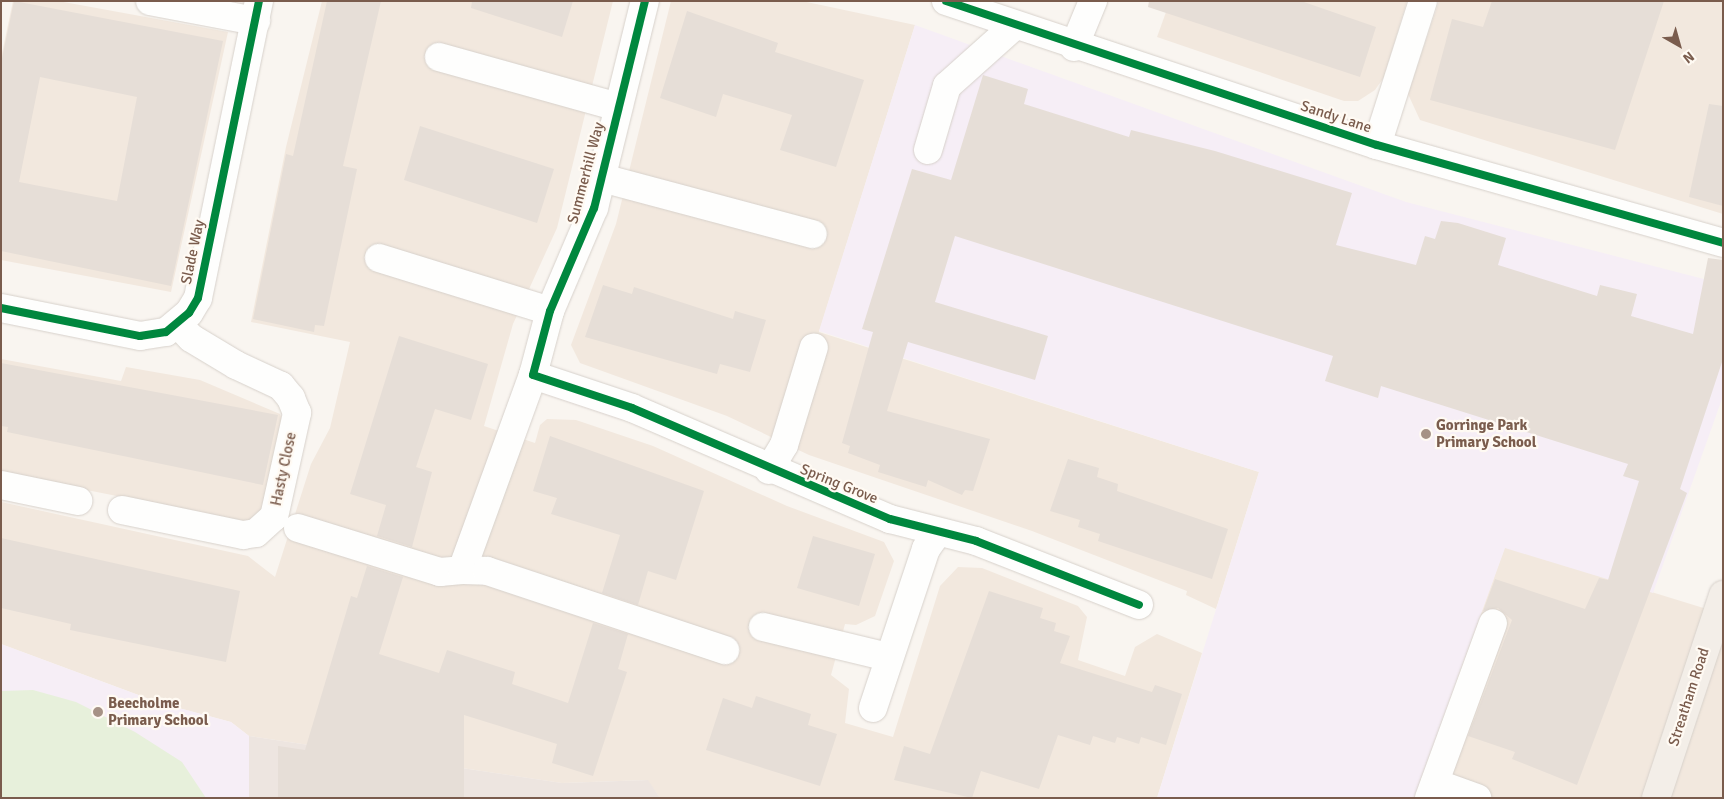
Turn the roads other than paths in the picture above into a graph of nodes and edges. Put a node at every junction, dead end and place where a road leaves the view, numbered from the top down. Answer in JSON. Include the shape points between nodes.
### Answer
{"nodes":[{"id":1,"x":150,"y":1,"type":"edge"},
{"id":2,"x":645,"y":1,"type":"edge"},
{"id":3,"x":946,"y":1,"type":"edge"},
{"id":4,"x":1093,"y":1,"type":"edge"},
{"id":5,"x":1423,"y":1,"type":"edge"},
{"id":6,"x":257,"y":11,"type":"edge"},
{"id":7,"x":1014,"y":26,"type":"junction"},
{"id":8,"x":1074,"y":47,"type":"junction"},
{"id":9,"x":439,"y":57,"type":"dead end"},
{"id":10,"x":618,"y":107,"type":"junction"},
{"id":11,"x":1377,"y":145,"type":"junction"},
{"id":12,"x":928,"y":150,"type":"dead end"},
{"id":13,"x":602,"y":178,"type":"junction"},
{"id":14,"x":813,"y":234,"type":"dead end"},
{"id":15,"x":1723,"y":243,"type":"edge"},
{"id":16,"x":379,"y":258,"type":"dead end"},
{"id":17,"x":1,"y":308,"type":"edge"},
{"id":18,"x":550,"y":311,"type":"junction"},
{"id":19,"x":179,"y":324,"type":"junction"},
{"id":20,"x":814,"y":347,"type":"dead end"},
{"id":21,"x":533,"y":375,"type":"junction"},
{"id":22,"x":769,"y":470,"type":"junction"},
{"id":23,"x":1,"y":484,"type":"edge"},
{"id":24,"x":78,"y":501,"type":"dead end"},
{"id":25,"x":122,"y":510,"type":"dead end"},
{"id":26,"x":298,"y":528,"type":"dead end"},
{"id":27,"x":937,"y":533,"type":"junction"},
{"id":28,"x":462,"y":570,"type":"junction"},
{"id":29,"x":1723,"y":595,"type":"edge"},
{"id":30,"x":1139,"y":605,"type":"dead end"},
{"id":31,"x":1493,"y":623,"type":"dead end"},
{"id":32,"x":763,"y":627,"type":"dead end"},
{"id":33,"x":725,"y":650,"type":"dead end"},
{"id":34,"x":888,"y":657,"type":"junction"},
{"id":35,"x":873,"y":708,"type":"dead end"},
{"id":36,"x":1432,"y":790,"type":"edge"},
{"id":37,"x":1477,"y":798,"type":"edge"},
{"id":38,"x":1656,"y":798,"type":"edge"}],
"edges":[{"from":1,"to":6,"type":"street"},
{"from":2,"to":10,"type":"street","name":"Summerhill Way"},
{"from":3,"to":7,"type":"street","name":"Sandy Lane"},
{"from":4,"to":8,"type":"street"},
{"from":5,"to":11,"type":"street"},
{"from":6,"to":19,"type":"street","name":"Slade Way","via":[[198,298]]},
{"from":7,"to":8,"type":"street","name":"Sandy Lane"},
{"from":7,"to":12,"type":"street","via":[[947,86]]},
{"from":8,"to":11,"type":"street","name":"Sandy Lane"},
{"from":9,"to":10,"type":"street"},
{"from":10,"to":13,"type":"street","name":"Summerhill Way"},
{"from":11,"to":15,"type":"street","name":"Sandy Lane"},
{"from":13,"to":14,"type":"street"},
{"from":13,"to":18,"type":"street","name":"Summerhill Way","via":[[584,235]]},
{"from":16,"to":18,"type":"street"},
{"from":17,"to":19,"type":"street","via":[[140,336],[166,332]]},
{"from":18,"to":21,"type":"street","name":"Summerhill Way"},
{"from":19,"to":25,"type":"street","name":"Hasty Close","via":[[191,338],[228,361],[281,386],[291,398],[296,412],[274,517],[256,533],[243,535]]},
{"from":20,"to":22,"type":"street","via":[[784,445]]},
{"from":21,"to":22,"type":"street","name":"Spring Grove","via":[[632,408]]},
{"from":21,"to":28,"type":"street","name":"Summerhill Way"},
{"from":22,"to":27,"type":"street","name":"Spring Grove"},
{"from":23,"to":24,"type":"street"},
{"from":26,"to":28,"type":"street","via":[[440,572]]},
{"from":27,"to":30,"type":"street","name":"Spring Grove","via":[[985,545]]},
{"from":27,"to":34,"type":"street"},
{"from":28,"to":33,"type":"street","via":[[487,571]]},
{"from":29,"to":38,"type":"main road","name":"Streatham Road"},
{"from":31,"to":36,"type":"street"},
{"from":32,"to":34,"type":"street"},
{"from":34,"to":35,"type":"street"},
{"from":36,"to":37,"type":"street"}]}
